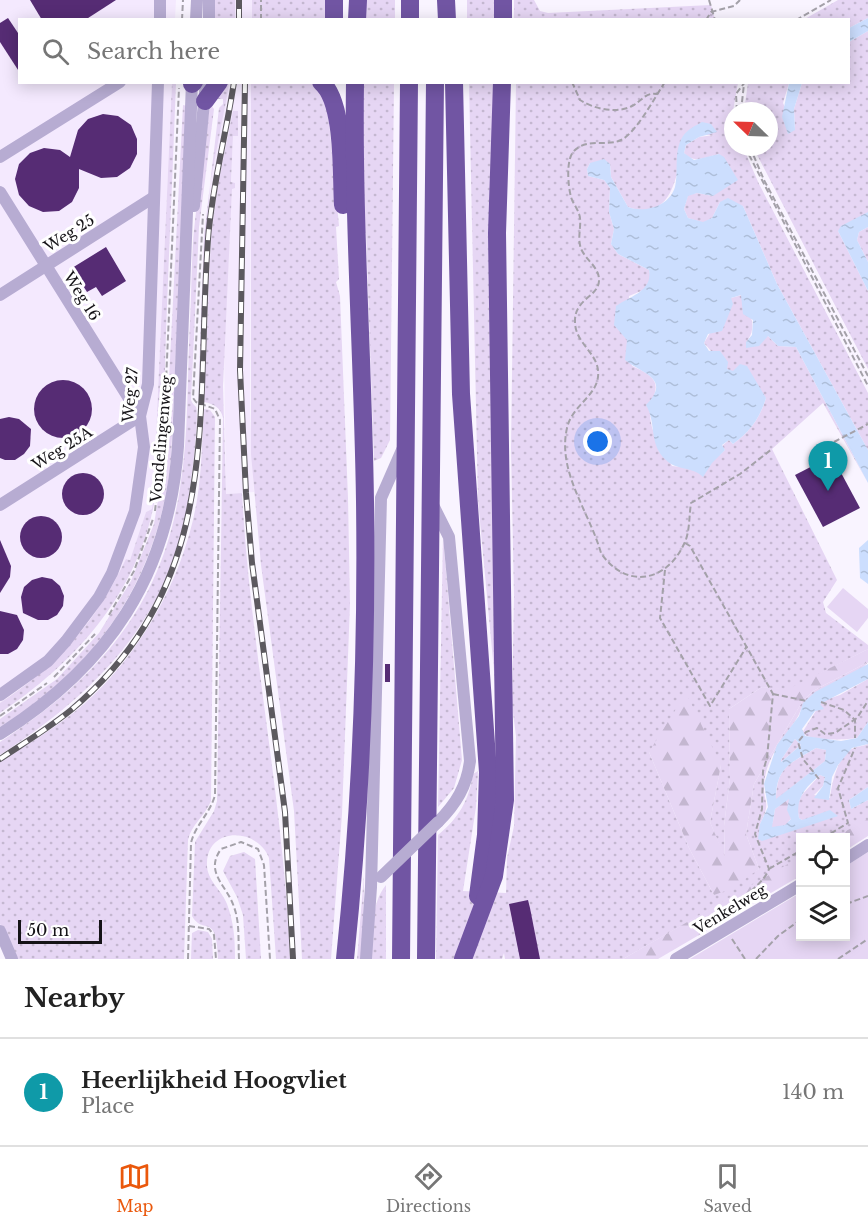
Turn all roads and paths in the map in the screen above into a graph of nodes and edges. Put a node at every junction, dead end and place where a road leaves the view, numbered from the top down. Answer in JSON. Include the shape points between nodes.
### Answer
{"nodes":[{"id":1,"x":160,"y":0,"type":"edge"},
{"id":2,"x":183,"y":0,"type":"edge"},
{"id":3,"x":197,"y":0,"type":"edge"},
{"id":4,"x":209,"y":0,"type":"edge"},
{"id":5,"x":261,"y":0,"type":"edge"},
{"id":6,"x":334,"y":0,"type":"edge"},
{"id":7,"x":358,"y":0,"type":"edge"},
{"id":8,"x":410,"y":0,"type":"edge"},
{"id":9,"x":436,"y":0,"type":"edge"},
{"id":10,"x":446,"y":0,"type":"edge"},
{"id":11,"x":503,"y":0,"type":"edge"},
{"id":12,"x":709,"y":0,"type":"edge"},
{"id":13,"x":740,"y":0,"type":"edge"},
{"id":14,"x":831,"y":0,"type":"edge"},
{"id":15,"x":711,"y":12,"type":"junction"},
{"id":16,"x":160,"y":18,"type":"edge"},
{"id":17,"x":182,"y":18,"type":"edge"},
{"id":18,"x":196,"y":18,"type":"edge"},
{"id":19,"x":209,"y":18,"type":"edge"},
{"id":20,"x":261,"y":18,"type":"edge"},
{"id":21,"x":334,"y":18,"type":"edge"},
{"id":22,"x":357,"y":18,"type":"edge"},
{"id":23,"x":410,"y":18,"type":"edge"},
{"id":24,"x":436,"y":18,"type":"edge"},
{"id":25,"x":447,"y":18,"type":"edge"},
{"id":26,"x":503,"y":18,"type":"edge"},
{"id":27,"x":707,"y":18,"type":"edge"},
{"id":28,"x":714,"y":18,"type":"edge"},
{"id":29,"x":800,"y":18,"type":"edge"},
{"id":30,"x":117,"y":84,"type":"edge"},
{"id":31,"x":158,"y":84,"type":"edge"},
{"id":32,"x":211,"y":84,"type":"edge"},
{"id":33,"x":323,"y":84,"type":"edge"},
{"id":34,"x":355,"y":84,"type":"edge"},
{"id":35,"x":409,"y":84,"type":"edge"},
{"id":36,"x":435,"y":84,"type":"edge"},
{"id":37,"x":454,"y":84,"type":"edge"},
{"id":38,"x":502,"y":84,"type":"edge"},
{"id":39,"x":573,"y":84,"type":"edge"},
{"id":40,"x":664,"y":84,"type":"edge"},
{"id":41,"x":744,"y":84,"type":"edge"},
{"id":42,"x":745,"y":84,"type":"edge"},
{"id":43,"x":194,"y":88,"type":"edge"},
{"id":44,"x":657,"y":94,"type":"junction"},
{"id":45,"x":178,"y":101,"type":"junction"},
{"id":46,"x":736,"y":102,"type":"edge"},
{"id":47,"x":742,"y":102,"type":"edge"},
{"id":48,"x":750,"y":156,"type":"edge"},
{"id":49,"x":754,"y":156,"type":"edge"},
{"id":50,"x":0,"y":157,"type":"edge"},
{"id":51,"x":0,"y":192,"type":"edge"},
{"id":52,"x":154,"y":197,"type":"junction"},
{"id":53,"x":204,"y":205,"type":"dead end"},
{"id":54,"x":350,"y":233,"type":"junction"},
{"id":55,"x":46,"y":266,"type":"junction"},
{"id":56,"x":0,"y":295,"type":"edge"},
{"id":57,"x":868,"y":376,"type":"edge"},
{"id":58,"x":868,"y":386,"type":"edge"},
{"id":59,"x":165,"y":402,"type":"dead end"},
{"id":60,"x":140,"y":416,"type":"junction"},
{"id":61,"x":868,"y":424,"type":"edge"},
{"id":62,"x":834,"y":442,"type":"dead end"},
{"id":63,"x":405,"y":443,"type":"junction"},
{"id":64,"x":772,"y":448,"type":"dead end"},
{"id":65,"x":430,"y":500,"type":"junction"},
{"id":66,"x":1,"y":503,"type":"edge"},
{"id":67,"x":685,"y":543,"type":"junction"},
{"id":68,"x":665,"y":570,"type":"junction"},
{"id":69,"x":747,"y":646,"type":"junction"},
{"id":70,"x":0,"y":694,"type":"edge"},
{"id":71,"x":773,"y":694,"type":"junction"},
{"id":72,"x":868,"y":700,"type":"edge"},
{"id":73,"x":807,"y":701,"type":"dead end"},
{"id":74,"x":821,"y":702,"type":"dead end"},
{"id":75,"x":855,"y":720,"type":"junction"},
{"id":76,"x":0,"y":735,"type":"edge"},
{"id":77,"x":855,"y":738,"type":"dead end"},
{"id":78,"x":855,"y":748,"type":"dead end"},
{"id":79,"x":819,"y":779,"type":"dead end"},
{"id":80,"x":830,"y":833,"type":"edge"},
{"id":81,"x":868,"y":845,"type":"edge"},
{"id":82,"x":796,"y":854,"type":"edge"},
{"id":83,"x":850,"y":856,"type":"edge"},
{"id":84,"x":769,"y":869,"type":"junction"},
{"id":85,"x":488,"y":876,"type":"junction"},
{"id":86,"x":371,"y":887,"type":"junction"},
{"id":87,"x":798,"y":887,"type":"edge"},
{"id":88,"x":868,"y":896,"type":"edge"},
{"id":89,"x":850,"y":903,"type":"edge"},
{"id":90,"x":796,"y":923,"type":"edge"},
{"id":91,"x":189,"y":926,"type":"junction"},
{"id":92,"x":726,"y":929,"type":"junction"},
{"id":93,"x":0,"y":932,"type":"edge"},
{"id":94,"x":868,"y":939,"type":"edge"},
{"id":95,"x":12,"y":959,"type":"edge"},
{"id":96,"x":188,"y":959,"type":"edge"},
{"id":97,"x":216,"y":959,"type":"edge"},
{"id":98,"x":239,"y":959,"type":"edge"},
{"id":99,"x":270,"y":959,"type":"edge"},
{"id":100,"x":345,"y":959,"type":"edge"},
{"id":101,"x":366,"y":959,"type":"edge"},
{"id":102,"x":400,"y":959,"type":"edge"},
{"id":103,"x":426,"y":959,"type":"edge"},
{"id":104,"x":463,"y":959,"type":"edge"},
{"id":105,"x":676,"y":959,"type":"edge"},
{"id":106,"x":745,"y":959,"type":"edge"},
{"id":107,"x":756,"y":959,"type":"edge"},
{"id":108,"x":838,"y":959,"type":"edge"}],
"edges":[{"from":1,"to":16,"type":"street"},
{"from":2,"to":17,"type":"path"},
{"from":3,"to":18,"type":"street"},
{"from":4,"to":19,"type":"street"},
{"from":5,"to":20,"type":"path"},
{"from":6,"to":21,"type":"highway"},
{"from":7,"to":22,"type":"highway"},
{"from":8,"to":23,"type":"highway"},
{"from":9,"to":24,"type":"highway"},
{"from":10,"to":25,"type":"highway"},
{"from":11,"to":26,"type":"highway"},
{"from":12,"to":15,"type":"path"},
{"from":13,"to":15,"type":"path","via":[[734,6]]},
{"from":14,"to":29,"type":"path"},
{"from":15,"to":27,"type":"path"},
{"from":15,"to":28,"type":"path"},
{"from":30,"to":50,"type":"street"},
{"from":31,"to":52,"type":"street","name":"Weg 27"},
{"from":32,"to":43,"type":"highway"},
{"from":33,"to":54,"type":"highway","via":[[337,115]]},
{"from":34,"to":54,"type":"highway"},
{"from":35,"to":63,"type":"highway"},
{"from":36,"to":65,"type":"highway"},
{"from":37,"to":85,"type":"highway","via":[[461,394],[488,772]]},
{"from":38,"to":85,"type":"highway","via":[[497,233],[506,757],[503,819]]},
{"from":39,"to":44,"type":"path","via":[[580,100],[597,108],[626,109],[645,95]]},
{"from":40,"to":44,"type":"path"},
{"from":41,"to":46,"type":"path","via":[[736,94]]},
{"from":42,"to":47,"type":"path"},
{"from":43,"to":45,"type":"path"},
{"from":43,"to":45,"type":"path","name":"Vondelingenweg"},
{"from":43,"to":76,"type":"street","name":"Vondelingenweg","via":[[195,202],[189,224],[176,474],[159,547],[134,603],[99,653],[61,692]]},
{"from":44,"to":68,"type":"path","via":[[624,138],[584,145],[573,152],[569,162],[571,197],[580,215],[580,246],[599,280],[596,289],[577,308],[574,323],[581,343],[593,356],[598,380],[594,391],[572,413],[563,454],[601,553],[609,564],[631,576],[650,577]]},
{"from":45,"to":59,"type":"path","name":"Vondelingenweg"},
{"from":48,"to":58,"type":"path"},
{"from":49,"to":57,"type":"path"},
{"from":51,"to":55,"type":"street","name":"Weg 16"},
{"from":52,"to":55,"type":"street","name":"Weg 25"},
{"from":52,"to":60,"type":"street","name":"Weg 27","via":[[148,384]]},
{"from":53,"to":91,"type":"path","via":[[193,398],[215,409],[220,420],[215,795],[212,808],[190,843]]},
{"from":54,"to":100,"type":"highway","via":[[364,463],[365,604],[357,816]]},
{"from":55,"to":56,"type":"street","name":"Weg 25"},
{"from":55,"to":60,"type":"street","name":"Weg 16"},
{"from":60,"to":66,"type":"street","name":"Weg 25A"},
{"from":60,"to":70,"type":"street","name":"Weg 27","via":[[144,447],[141,479],[135,511],[112,573],[99,597],[48,661]]},
{"from":61,"to":62,"type":"path"},
{"from":63,"to":86,"type":"street","via":[[381,498]]},
{"from":63,"to":102,"type":"highway"},
{"from":64,"to":67,"type":"path","via":[[740,474],[691,503]]},
{"from":65,"to":86,"type":"street","bridge":true,"via":[[449,537],[470,761],[468,777],[462,792],[438,822]]},
{"from":65,"to":103,"type":"highway"},
{"from":67,"to":68,"type":"path"},
{"from":67,"to":69,"type":"path"},
{"from":68,"to":69,"type":"path","via":[[660,618],[710,706]]},
{"from":69,"to":71,"type":"path"},
{"from":71,"to":73,"type":"path"},
{"from":71,"to":84,"type":"path","via":[[762,809],[755,834]]},
{"from":72,"to":75,"type":"path"},
{"from":74,"to":75,"type":"path","via":[[844,710]]},
{"from":75,"to":77,"type":"path"},
{"from":75,"to":79,"type":"path","via":[[835,733],[825,734],[817,728],[806,732],[797,745]]},
{"from":78,"to":80,"type":"path","via":[[838,788],[848,823]]},
{"from":81,"to":83,"type":"street"},
{"from":82,"to":84,"type":"path"},
{"from":84,"to":92,"type":"path","via":[[723,918]]},
{"from":85,"to":104,"type":"highway"},
{"from":86,"to":101,"type":"street"},
{"from":87,"to":92,"type":"street","name":"Venkelweg"},
{"from":88,"to":89,"type":"path"},
{"from":90,"to":107,"type":"path"},
{"from":91,"to":96,"type":"path"},
{"from":91,"to":97,"type":"path","via":[[209,929],[214,935]]},
{"from":92,"to":105,"type":"street","name":"Venkelweg"},
{"from":92,"to":106,"type":"path"},
{"from":93,"to":95,"type":"street"},
{"from":94,"to":108,"type":"path"},
{"from":98,"to":99,"type":"path","via":[[234,907],[214,871],[221,849],[241,842],[258,849],[264,865]]}]}
